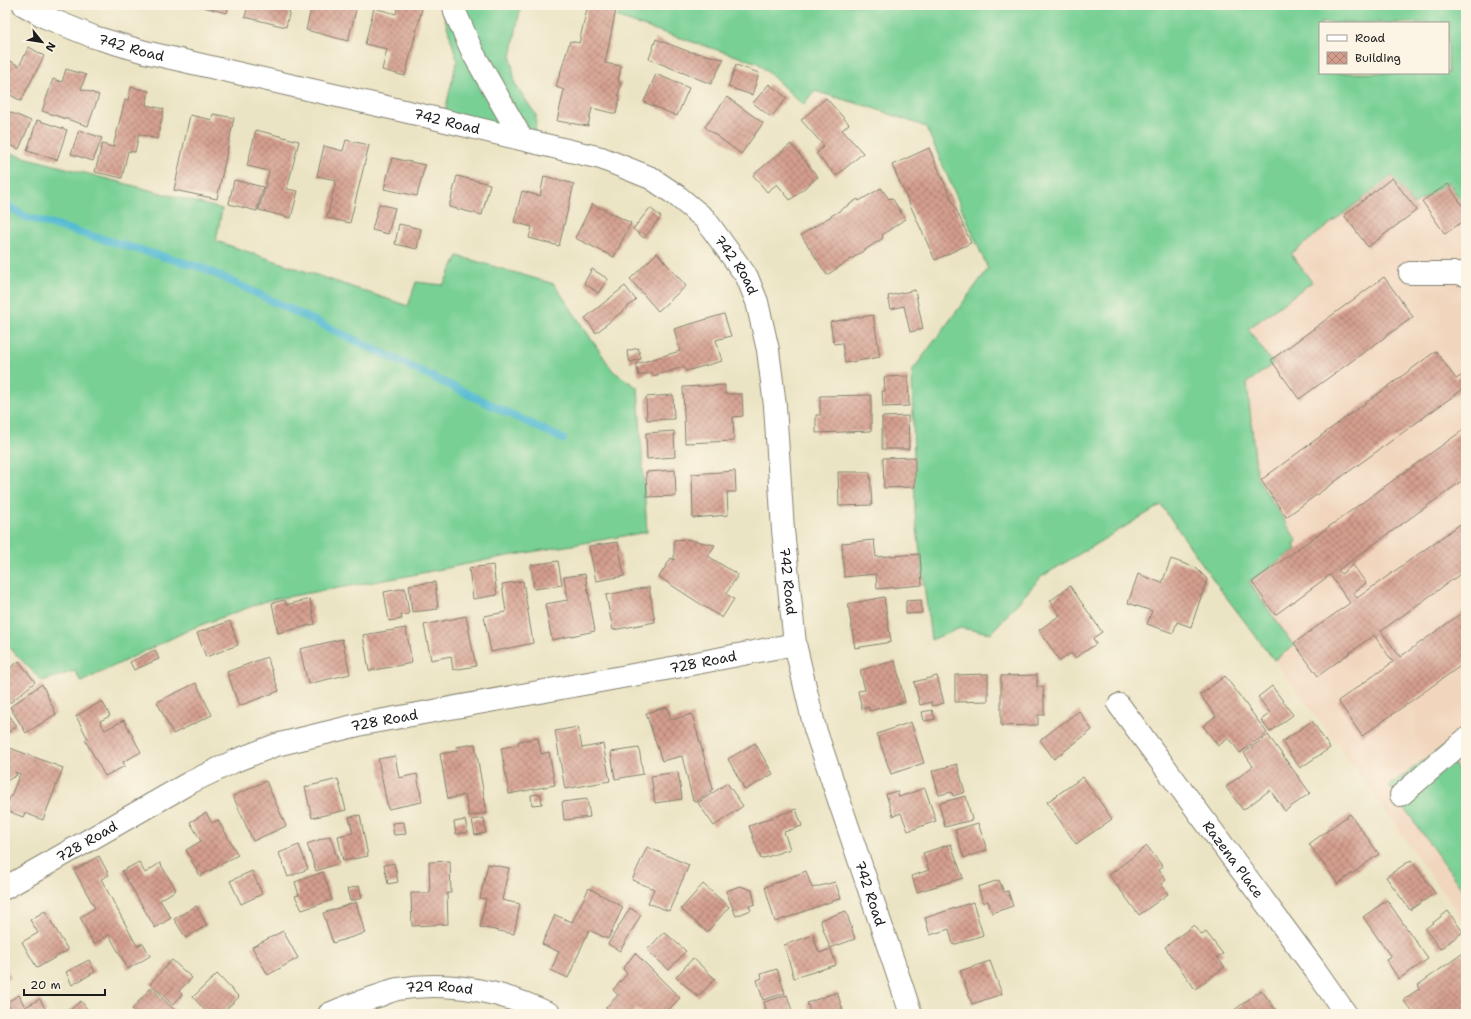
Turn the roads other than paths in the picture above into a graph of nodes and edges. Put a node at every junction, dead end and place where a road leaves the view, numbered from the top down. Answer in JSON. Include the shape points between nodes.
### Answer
{"nodes":[{"id":1,"x":24,"y":5,"type":"edge"},
{"id":2,"x":454,"y":5,"type":"edge"},
{"id":3,"x":522,"y":139,"type":"junction"},
{"id":4,"x":1410,"y":273,"type":"dead end"},
{"id":5,"x":1466,"y":275,"type":"edge"},
{"id":6,"x":794,"y":644,"type":"junction"},
{"id":7,"x":1119,"y":705,"type":"dead end"},
{"id":8,"x":1466,"y":739,"type":"edge"},
{"id":9,"x":1401,"y":795,"type":"dead end"},
{"id":10,"x":5,"y":888,"type":"edge"},
{"id":11,"x":329,"y":1014,"type":"edge"},
{"id":12,"x":550,"y":1014,"type":"edge"},
{"id":13,"x":911,"y":1014,"type":"edge"},
{"id":14,"x":1346,"y":1014,"type":"edge"}],
"edges":[{"from":1,"to":3,"type":"street","name":"742 Road","via":[[45,17],[87,34],[145,52]]},
{"from":2,"to":3,"type":"street","via":[[473,52]]},
{"from":3,"to":6,"type":"street","name":"742 Road","via":[[601,158],[651,178],[705,220],[747,277],[757,302],[768,350],[775,406]]},
{"from":4,"to":5,"type":"street"},
{"from":6,"to":10,"type":"street","name":"728 Road","via":[[362,724],[276,745],[189,783]]},
{"from":6,"to":13,"type":"street","name":"742 Road","via":[[815,729]]},
{"from":7,"to":14,"type":"street","name":"Razena Place"},
{"from":8,"to":9,"type":"street"},
{"from":11,"to":12,"type":"street","name":"729 Road","via":[[350,1004],[398,989],[440,986],[500,994]]}]}
